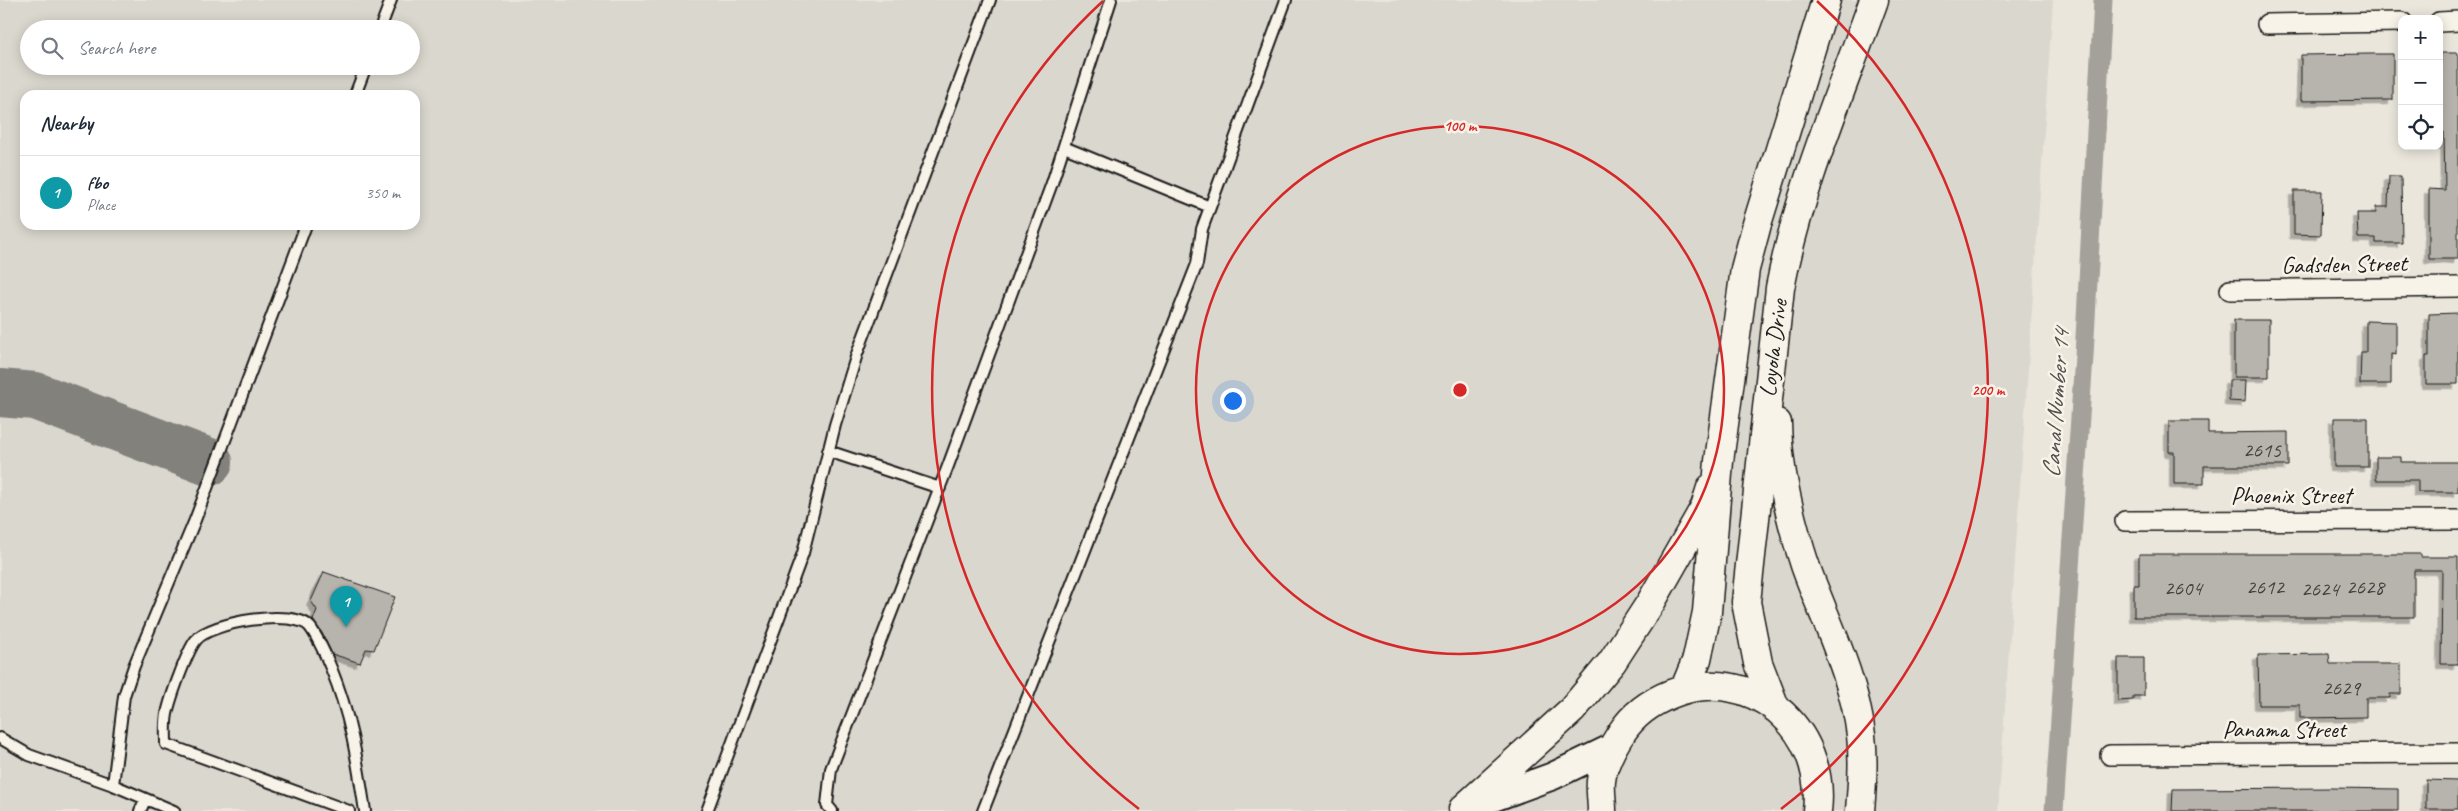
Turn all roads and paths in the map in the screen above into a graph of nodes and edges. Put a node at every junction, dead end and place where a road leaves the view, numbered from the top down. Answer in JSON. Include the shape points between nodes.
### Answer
{"nodes":[{"id":1,"x":390,"y":0,"type":"edge"},
{"id":2,"x":990,"y":0,"type":"edge"},
{"id":3,"x":1112,"y":0,"type":"edge"},
{"id":4,"x":1286,"y":0,"type":"edge"},
{"id":5,"x":1826,"y":0,"type":"edge"},
{"id":6,"x":1874,"y":0,"type":"edge"},
{"id":7,"x":383,"y":20,"type":"edge"},
{"id":8,"x":2458,"y":21,"type":"edge"},
{"id":9,"x":2398,"y":22,"type":"edge"},
{"id":10,"x":2443,"y":22,"type":"edge"},
{"id":11,"x":2267,"y":24,"type":"dead end"},
{"id":12,"x":363,"y":75,"type":"edge"},
{"id":13,"x":357,"y":90,"type":"edge"},
{"id":14,"x":1064,"y":147,"type":"junction"},
{"id":15,"x":1210,"y":207,"type":"junction"},
{"id":16,"x":304,"y":230,"type":"edge"},
{"id":17,"x":2458,"y":287,"type":"edge"},
{"id":18,"x":2230,"y":290,"type":"dead end"},
{"id":19,"x":1773,"y":343,"type":"junction"},
{"id":20,"x":828,"y":451,"type":"junction"},
{"id":21,"x":1720,"y":461,"type":"junction"},
{"id":22,"x":940,"y":488,"type":"junction"},
{"id":23,"x":2458,"y":520,"type":"edge"},
{"id":24,"x":2125,"y":521,"type":"dead end"},
{"id":25,"x":1686,"y":688,"type":"junction"},
{"id":26,"x":1775,"y":706,"type":"junction"},
{"id":27,"x":0,"y":738,"type":"edge"},
{"id":28,"x":1610,"y":748,"type":"junction"},
{"id":29,"x":2458,"y":754,"type":"edge"},
{"id":30,"x":2110,"y":755,"type":"dead end"},
{"id":31,"x":113,"y":785,"type":"junction"},
{"id":32,"x":145,"y":800,"type":"junction"},
{"id":33,"x":1462,"y":810,"type":"edge"},
{"id":34,"x":140,"y":811,"type":"edge"},
{"id":35,"x":174,"y":811,"type":"edge"},
{"id":36,"x":349,"y":811,"type":"edge"},
{"id":37,"x":365,"y":811,"type":"edge"},
{"id":38,"x":707,"y":811,"type":"edge"},
{"id":39,"x":832,"y":811,"type":"edge"},
{"id":40,"x":983,"y":811,"type":"edge"},
{"id":41,"x":1602,"y":811,"type":"edge"},
{"id":42,"x":1817,"y":811,"type":"edge"},
{"id":43,"x":1860,"y":811,"type":"edge"}],
"edges":[{"from":1,"to":7,"type":"lane"},
{"from":2,"to":20,"type":"lane","via":[[857,354]]},
{"from":3,"to":14,"type":"lane"},
{"from":4,"to":15,"type":"lane"},
{"from":5,"to":21,"type":"main road","name":"Loyola Drive","via":[[1750,247],[1738,314]]},
{"from":6,"to":19,"type":"main road","name":"Loyola Drive","via":[[1788,248]]},
{"from":8,"to":10,"type":"street"},
{"from":9,"to":11,"type":"street"},
{"from":12,"to":13,"type":"lane"},
{"from":14,"to":15,"type":"lane"},
{"from":14,"to":22,"type":"lane"},
{"from":15,"to":40,"type":"lane","via":[[1202,230],[1197,264]]},
{"from":16,"to":31,"type":"lane","via":[[195,520],[134,666],[124,696]]},
{"from":17,"to":18,"type":"street","name":"Gadsden Street"},
{"from":19,"to":26,"type":"main road","name":"Loyola Drive","via":[[1746,602],[1758,663]]},
{"from":19,"to":43,"type":"main road","via":[[1777,444],[1788,506],[1805,564],[1847,673],[1861,734],[1863,777]]},
{"from":20,"to":22,"type":"lane"},
{"from":20,"to":38,"type":"lane","via":[[812,520],[788,599]]},
{"from":21,"to":25,"type":"main road","name":"Loyola Drive","via":[[1707,612],[1697,659]]},
{"from":21,"to":33,"type":"main road","via":[[1704,507],[1651,602],[1612,662],[1572,710]]},
{"from":22,"to":39,"type":"lane","via":[[831,769],[827,805]]},
{"from":23,"to":24,"type":"street","name":"Phoenix Street"},
{"from":25,"to":26,"type":"main road","via":[[1717,685],[1747,692]]},
{"from":25,"to":28,"type":"main road","via":[[1655,700],[1642,710],[1629,721]]},
{"from":26,"to":42,"type":"main road","via":[[1798,730],[1814,759],[1820,792]]},
{"from":27,"to":31,"type":"lane","via":[[29,755]]},
{"from":28,"to":33,"type":"main road","via":[[1553,776]]},
{"from":28,"to":41,"type":"main road","via":[[1601,780]]},
{"from":29,"to":30,"type":"street","name":"Panama Street"},
{"from":31,"to":32,"type":"lane"},
{"from":32,"to":34,"type":"lane"},
{"from":32,"to":35,"type":"lane"},
{"from":36,"to":37,"type":"lane","via":[[166,744],[167,713],[190,650],[201,635],[215,628],[274,617],[300,619],[309,626],[332,671],[353,730]]}]}
